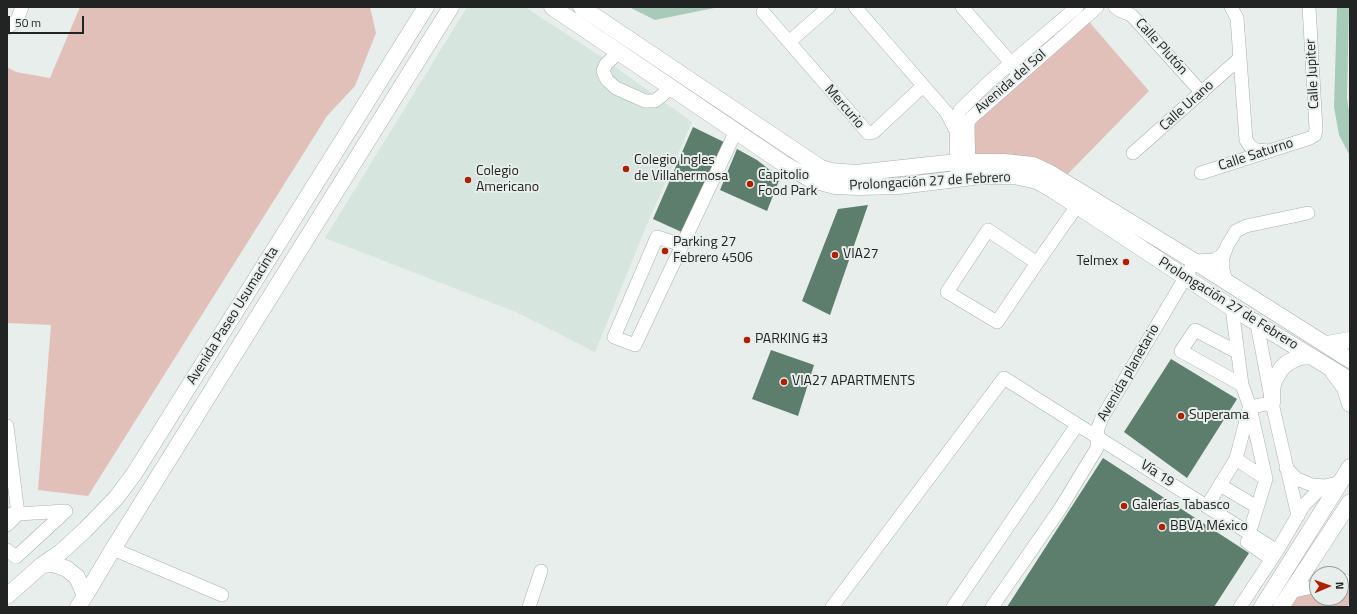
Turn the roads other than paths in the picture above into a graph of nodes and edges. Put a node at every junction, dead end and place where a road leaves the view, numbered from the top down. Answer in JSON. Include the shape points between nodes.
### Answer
{"nodes":[{"id":1,"x":22,"y":7,"type":"edge"},
{"id":2,"x":426,"y":7,"type":"edge"},
{"id":3,"x":451,"y":7,"type":"edge"},
{"id":4,"x":552,"y":7,"type":"edge"},
{"id":5,"x":581,"y":7,"type":"edge"},
{"id":6,"x":829,"y":7,"type":"edge"},
{"id":7,"x":855,"y":7,"type":"edge"},
{"id":8,"x":962,"y":7,"type":"edge"},
{"id":9,"x":1097,"y":7,"type":"edge"},
{"id":10,"x":1115,"y":7,"type":"edge"},
{"id":11,"x":1231,"y":7,"type":"edge"},
{"id":12,"x":1309,"y":7,"type":"edge"},
{"id":13,"x":763,"y":12,"type":"dead end"},
{"id":14,"x":1074,"y":12,"type":"edge"},
{"id":15,"x":7,"y":28,"type":"edge"},
{"id":16,"x":788,"y":42,"type":"junction"},
{"id":17,"x":619,"y":52,"type":"junction"},
{"id":18,"x":1240,"y":58,"type":"junction"},
{"id":19,"x":1011,"y":63,"type":"junction"},
{"id":20,"x":1018,"y":76,"type":"junction"},
{"id":21,"x":923,"y":86,"type":"junction"},
{"id":22,"x":672,"y":87,"type":"junction"},
{"id":23,"x":1202,"y":93,"type":"junction"},
{"id":24,"x":952,"y":115,"type":"junction"},
{"id":25,"x":968,"y":126,"type":"junction"},
{"id":26,"x":736,"y":131,"type":"junction"},
{"id":27,"x":1310,"y":138,"type":"joint"},
{"id":28,"x":1270,"y":151,"type":"junction"},
{"id":29,"x":1133,"y":153,"type":"dead end"},
{"id":30,"x":963,"y":170,"type":"junction"},
{"id":31,"x":1201,"y":173,"type":"dead end"},
{"id":32,"x":1077,"y":206,"type":"junction"},
{"id":33,"x":1308,"y":213,"type":"dead end"},
{"id":34,"x":682,"y":245,"type":"junction"},
{"id":35,"x":1224,"y":252,"type":"junction"},
{"id":36,"x":1195,"y":261,"type":"junction"},
{"id":37,"x":1037,"y":263,"type":"junction"},
{"id":38,"x":1184,"y":277,"type":"junction"},
{"id":39,"x":1226,"y":281,"type":"junction"},
{"id":40,"x":1232,"y":308,"type":"junction"},
{"id":41,"x":1257,"y":324,"type":"junction"},
{"id":42,"x":1350,"y":340,"type":"edge"},
{"id":43,"x":1327,"y":344,"type":"junction"},
{"id":44,"x":1238,"y":352,"type":"junction"},
{"id":45,"x":1311,"y":356,"type":"junction"},
{"id":46,"x":1350,"y":360,"type":"edge"},
{"id":47,"x":1327,"y":365,"type":"junction"},
{"id":48,"x":1350,"y":380,"type":"edge"},
{"id":49,"x":1242,"y":385,"type":"junction"},
{"id":50,"x":1272,"y":403,"type":"junction"},
{"id":51,"x":1350,"y":404,"type":"edge"},
{"id":52,"x":1250,"y":407,"type":"junction"},
{"id":53,"x":1077,"y":425,"type":"junction"},
{"id":54,"x":7,"y":426,"type":"edge"},
{"id":55,"x":1098,"y":441,"type":"junction"},
{"id":56,"x":1236,"y":459,"type":"junction"},
{"id":57,"x":1350,"y":467,"type":"edge"},
{"id":58,"x":1286,"y":468,"type":"junction"},
{"id":59,"x":1266,"y":479,"type":"junction"},
{"id":60,"x":1341,"y":482,"type":"junction"},
{"id":61,"x":1220,"y":485,"type":"junction"},
{"id":62,"x":1325,"y":486,"type":"junction"},
{"id":63,"x":1350,"y":502,"type":"edge"},
{"id":64,"x":1207,"y":506,"type":"junction"},
{"id":65,"x":1257,"y":507,"type":"junction"},
{"id":66,"x":13,"y":514,"type":"edge"},
{"id":67,"x":1298,"y":516,"type":"junction"},
{"id":68,"x":1345,"y":516,"type":"edge"},
{"id":69,"x":7,"y":525,"type":"edge"},
{"id":70,"x":1249,"y":534,"type":"junction"},
{"id":71,"x":113,"y":549,"type":"junction"},
{"id":72,"x":7,"y":550,"type":"edge"},
{"id":73,"x":1274,"y":555,"type":"junction"},
{"id":74,"x":42,"y":565,"type":"junction"},
{"id":75,"x":541,"y":572,"type":"dead end"},
{"id":76,"x":1309,"y":588,"type":"edge"},
{"id":77,"x":1290,"y":592,"type":"junction"},
{"id":78,"x":222,"y":595,"type":"dead end"},
{"id":79,"x":7,"y":596,"type":"edge"},
{"id":80,"x":82,"y":602,"type":"edge"},
{"id":81,"x":529,"y":607,"type":"edge"},
{"id":82,"x":832,"y":607,"type":"edge"},
{"id":83,"x":954,"y":607,"type":"edge"},
{"id":84,"x":992,"y":607,"type":"edge"},
{"id":85,"x":1240,"y":607,"type":"edge"},
{"id":86,"x":1262,"y":607,"type":"edge"},
{"id":87,"x":1281,"y":607,"type":"edge"}],
"edges":[{"from":1,"to":15,"type":"street","via":[[17,20]]},
{"from":2,"to":74,"type":"main road","name":"Avenida Paseo Usumacinta","via":[[134,474],[86,530]]},
{"from":3,"to":71,"type":"main road","name":"Avenida Paseo Usumacinta"},
{"from":4,"to":17,"type":"main road","name":"Prolongación 27 de Febrero"},
{"from":5,"to":30,"type":"main road","name":"Prolongación 27 de Febrero","via":[[821,168],[840,173]]},
{"from":6,"to":16,"type":"street"},
{"from":7,"to":21,"type":"street"},
{"from":8,"to":19,"type":"street"},
{"from":9,"to":14,"type":"street","name":"Avenida del Sol"},
{"from":10,"to":23,"type":"street","name":"Calle Plutón","via":[[1131,15]]},
{"from":11,"to":18,"type":"street","via":[[1237,18]]},
{"from":12,"to":27,"type":"street","name":"Calle Jupiter","via":[[1316,129],[1315,135]]},
{"from":13,"to":16,"type":"street","name":"Mercurio"},
{"from":14,"to":19,"type":"street","name":"Avenida del Sol"},
{"from":14,"to":20,"type":"street","name":"Avenida del Sol"},
{"from":16,"to":21,"type":"street","name":"Mercurio","via":[[868,133],[874,132]]},
{"from":17,"to":22,"type":"main road","name":"Prolongación 27 de Febrero"},
{"from":17,"to":22,"type":"street","via":[[606,64],[603,71],[606,80],[616,88],[645,101],[655,101]]},
{"from":18,"to":23,"type":"street","name":"Calle Urano"},
{"from":18,"to":28,"type":"street","via":[[1246,140],[1256,150]]},
{"from":19,"to":20,"type":"street"},
{"from":19,"to":24,"type":"street","name":"Avenida del Sol"},
{"from":20,"to":25,"type":"street","name":"Avenida del Sol","via":[[973,115]]},
{"from":21,"to":24,"type":"street"},
{"from":22,"to":26,"type":"main road","name":"Prolongación 27 de Febrero"},
{"from":23,"to":29,"type":"street","name":"Calle Urano"},
{"from":24,"to":25,"type":"street","via":[[964,120]]},
{"from":24,"to":30,"type":"street","name":"Avenida del Sol"},
{"from":25,"to":30,"type":"street","name":"Avenida del Sol"},
{"from":26,"to":30,"type":"main road","name":"Prolongación 27 de Febrero","via":[[798,173],[825,184],[847,187],[899,186]]},
{"from":26,"to":34,"type":"street"},
{"from":27,"to":28,"type":"street","name":"Calle Saturno"},
{"from":28,"to":31,"type":"street","name":"Calle Saturno"},
{"from":30,"to":32,"type":"main road","name":"Prolongación 27 de Febrero","via":[[1037,181]]},
{"from":30,"to":36,"type":"main road","name":"Prolongación 27 de Febrero","via":[[1018,162],[1032,165]]},
{"from":32,"to":37,"type":"street"},
{"from":32,"to":38,"type":"main road","name":"Prolongación 27 de Febrero"},
{"from":33,"to":35,"type":"street","via":[[1240,228]]},
{"from":34,"to":34,"type":"street","via":[[635,345],[614,337],[657,237]]},
{"from":35,"to":36,"type":"street","via":[[1214,260]]},
{"from":35,"to":39,"type":"street","via":[[1222,262]]},
{"from":36,"to":38,"type":"street","name":"Avenida planetario"},
{"from":36,"to":39,"type":"main road","name":"Prolongación 27 de Febrero"},
{"from":37,"to":37,"type":"street","via":[[997,322],[947,292],[988,230]]},
{"from":38,"to":40,"type":"main road","name":"Prolongación 27 de Febrero"},
{"from":38,"to":55,"type":"street","name":"Avenida planetario","via":[[1102,418],[1098,428]]},
{"from":39,"to":43,"type":"main road","name":"Prolongación 27 de Febrero"},
{"from":40,"to":41,"type":"main road","name":"Prolongación 27 de Febrero"},
{"from":40,"to":44,"type":"street"},
{"from":41,"to":45,"type":"main road","name":"Prolongación 27 de Febrero"},
{"from":41,"to":50,"type":"street"},
{"from":42,"to":43,"type":"main road"},
{"from":43,"to":46,"type":"main road","name":"Prolongación 27 de Febrero"},
{"from":44,"to":49,"type":"street"},
{"from":44,"to":49,"type":"street","via":[[1195,330],[1181,351]]},
{"from":45,"to":47,"type":"main road","name":"Prolongación 27 de Febrero"},
{"from":45,"to":50,"type":"main road","via":[[1293,360],[1282,369],[1274,381]]},
{"from":47,"to":48,"type":"main road","name":"Prolongación 27 de Febrero"},
{"from":47,"to":51,"type":"main road","via":[[1341,382]]},
{"from":49,"to":52,"type":"street"},
{"from":50,"to":52,"type":"street"},
{"from":50,"to":58,"type":"street"},
{"from":52,"to":56,"type":"street"},
{"from":52,"to":59,"type":"street"},
{"from":53,"to":55,"type":"street"},
{"from":53,"to":82,"type":"street","via":[[1004,378]]},
{"from":53,"to":83,"type":"street"},
{"from":54,"to":66,"type":"street"},
{"from":55,"to":64,"type":"street","name":"Vía 19"},
{"from":55,"to":73,"type":"street","name":"Vía 19"},
{"from":55,"to":84,"type":"street","name":"Avenida planetario","via":[[1060,509]]},
{"from":56,"to":59,"type":"street"},
{"from":56,"to":61,"type":"street"},
{"from":57,"to":60,"type":"main road"},
{"from":58,"to":62,"type":"street","via":[[1302,482]]},
{"from":58,"to":67,"type":"street"},
{"from":59,"to":65,"type":"street"},
{"from":60,"to":62,"type":"street"},
{"from":60,"to":86,"type":"main road"},
{"from":61,"to":64,"type":"street"},
{"from":61,"to":65,"type":"street"},
{"from":62,"to":67,"type":"street","via":[[1312,496]]},
{"from":63,"to":68,"type":"main road"},
{"from":64,"to":70,"type":"street","name":"Vía 19"},
{"from":65,"to":70,"type":"street"},
{"from":66,"to":69,"type":"street"},
{"from":66,"to":72,"type":"street","via":[[66,511],[16,557]]},
{"from":67,"to":73,"type":"street"},
{"from":68,"to":77,"type":"main road"},
{"from":70,"to":73,"type":"street","name":"Vía 19"},
{"from":71,"to":78,"type":"street"},
{"from":71,"to":80,"type":"main road","name":"Avenida Paseo Usumacinta"},
{"from":73,"to":85,"type":"street"},
{"from":74,"to":79,"type":"main road","name":"Avenida Paseo Usumacinta"},
{"from":74,"to":80,"type":"main road","via":[[54,564],[67,568],[77,577]]},
{"from":75,"to":81,"type":"street"},
{"from":76,"to":77,"type":"street"},
{"from":77,"to":87,"type":"main road"}]}
